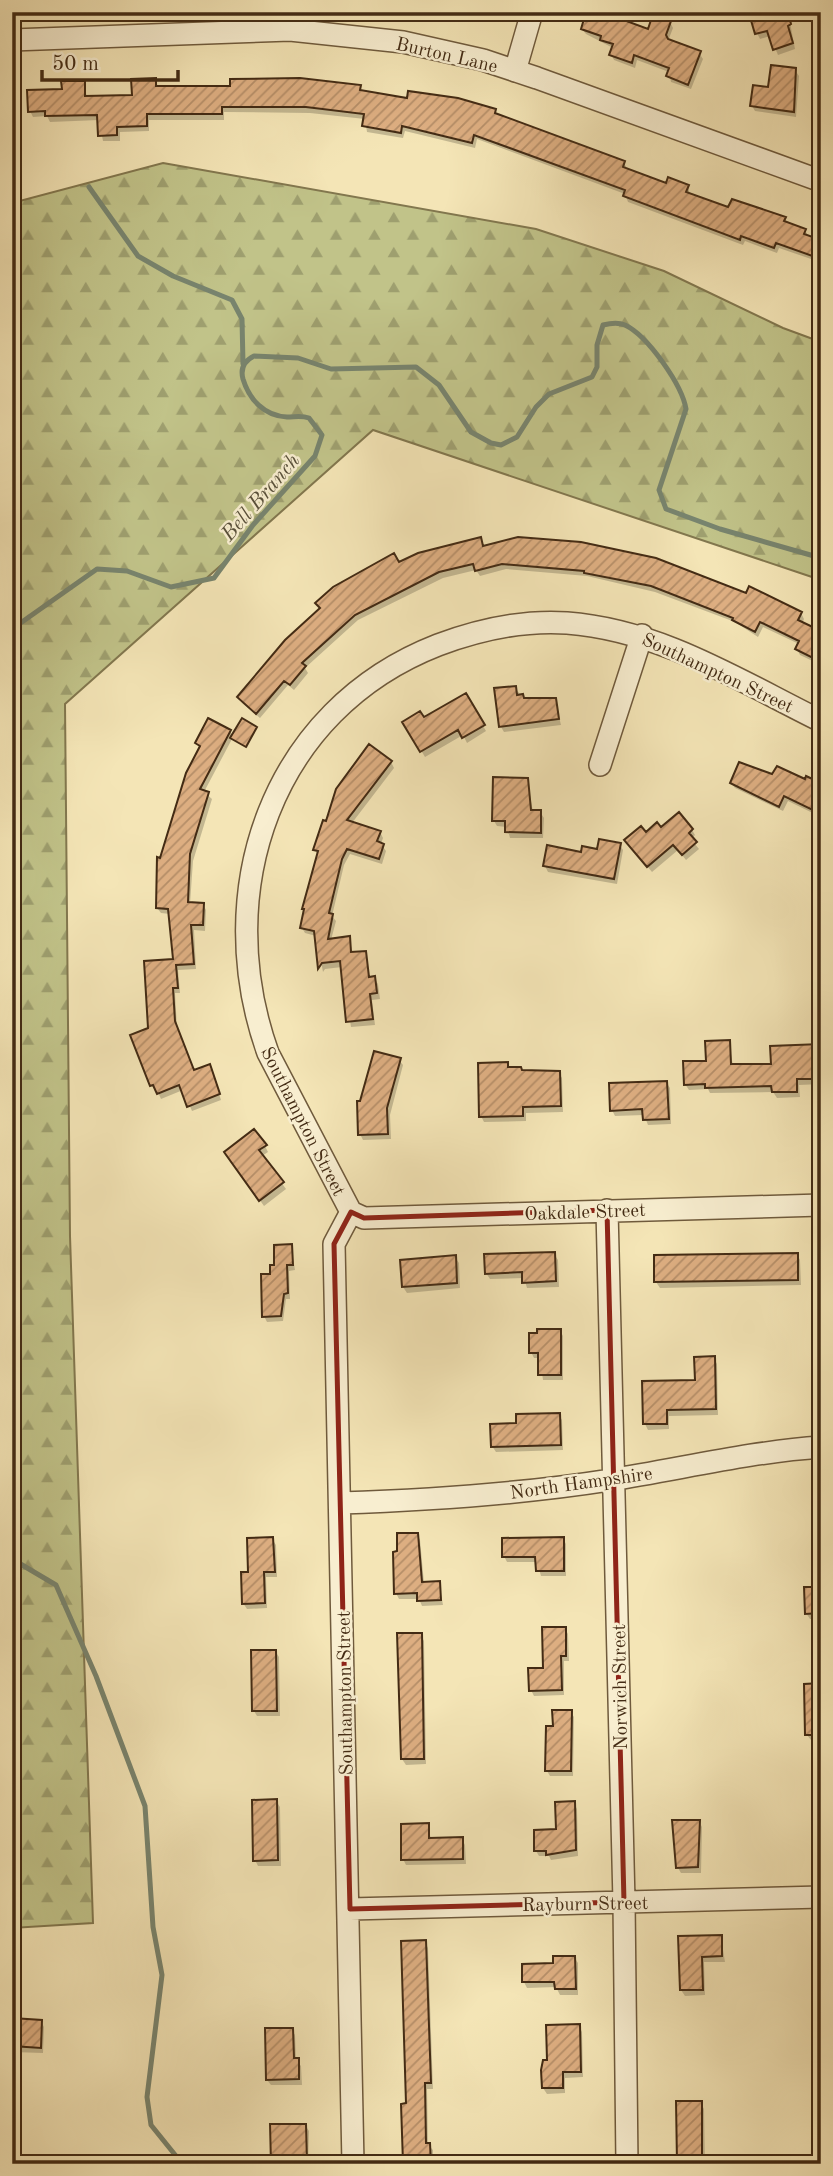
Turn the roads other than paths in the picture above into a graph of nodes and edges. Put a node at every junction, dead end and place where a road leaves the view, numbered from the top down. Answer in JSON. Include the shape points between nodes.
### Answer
{"nodes":[{"id":1,"x":533,"y":12,"type":"edge"},
{"id":2,"x":12,"y":40,"type":"edge"},
{"id":3,"x":516,"y":71,"type":"junction"},
{"id":4,"x":821,"y":181,"type":"edge"},
{"id":5,"x":642,"y":635,"type":"junction"},
{"id":6,"x":821,"y":721,"type":"edge"},
{"id":7,"x":600,"y":765,"type":"dead end"},
{"id":8,"x":821,"y":1205,"type":"edge"},
{"id":9,"x":607,"y":1210,"type":"junction"},
{"id":10,"x":351,"y":1212,"type":"junction"},
{"id":11,"x":821,"y":1447,"type":"edge"},
{"id":12,"x":615,"y":1479,"type":"junction"},
{"id":13,"x":340,"y":1503,"type":"junction"},
{"id":14,"x":821,"y":1898,"type":"edge"},
{"id":15,"x":624,"y":1902,"type":"junction"},
{"id":16,"x":350,"y":1909,"type":"junction"},
{"id":17,"x":353,"y":2164,"type":"edge"},
{"id":18,"x":626,"y":2164,"type":"edge"}],
"edges":[{"from":1,"to":3,"type":"street"},
{"from":2,"to":3,"type":"street","name":"Burton Lane","via":[[311,31],[403,42]]},
{"from":3,"to":4,"type":"street","name":"Burton Lane"},
{"from":5,"to":6,"type":"street","name":"Southampton Street"},
{"from":5,"to":7,"type":"street"},
{"from":5,"to":10,"type":"street","name":"Southampton Street","via":[[587,625],[533,623],[478,632],[424,651],[380,675],[335,711],[303,748],[275,794],[258,841],[248,889],[245,938],[251,996],[268,1053]]},
{"from":8,"to":9,"type":"street","name":"Oakdale Street"},
{"from":9,"to":10,"type":"street","name":"Oakdale Street","via":[[365,1217]]},
{"from":9,"to":12,"type":"street","name":"Norwich Street"},
{"from":10,"to":13,"type":"street","name":"Southampton Street","via":[[334,1244]]},
{"from":11,"to":12,"type":"street","name":"North Hampshire","via":[[699,1462]]},
{"from":12,"to":13,"type":"street","name":"North Hampshire","via":[[484,1495]]},
{"from":12,"to":15,"type":"street","name":"Norwich Street"},
{"from":13,"to":16,"type":"street","name":"Southampton Street"},
{"from":14,"to":15,"type":"street","name":"Rayburn Street"},
{"from":15,"to":16,"type":"street","name":"Rayburn Street"},
{"from":15,"to":18,"type":"street","name":"Norwich Street"},
{"from":16,"to":17,"type":"street","name":"Southampton Street"}]}
